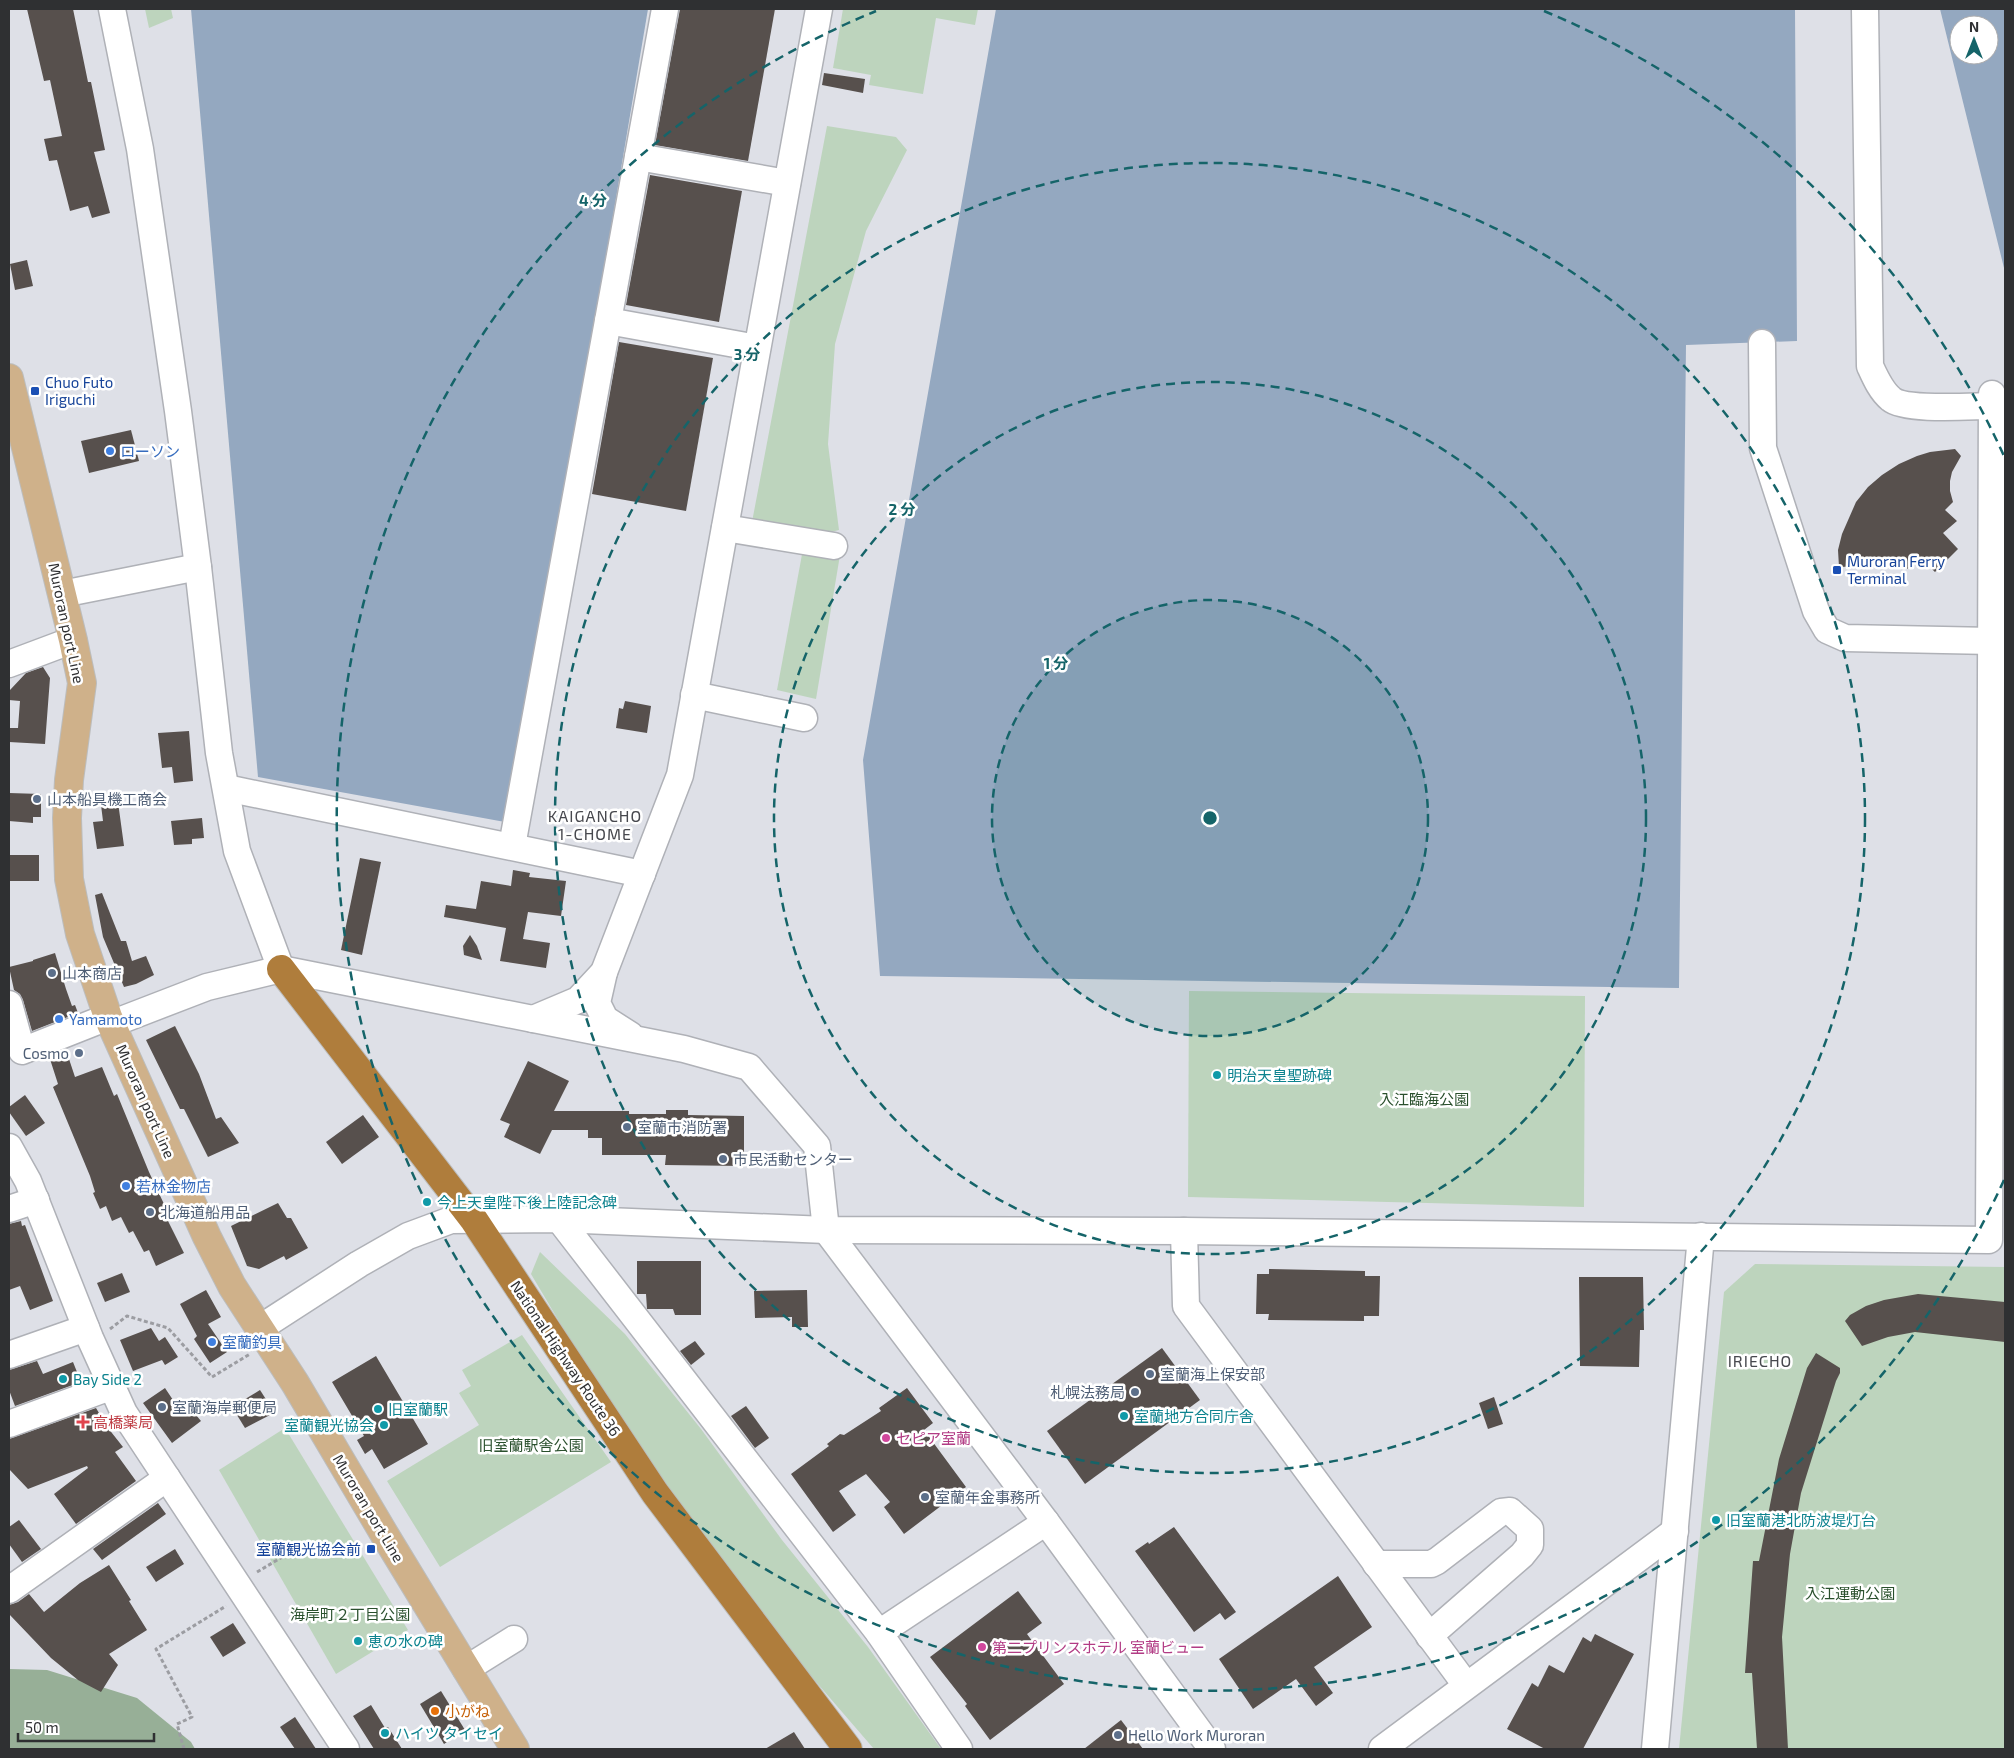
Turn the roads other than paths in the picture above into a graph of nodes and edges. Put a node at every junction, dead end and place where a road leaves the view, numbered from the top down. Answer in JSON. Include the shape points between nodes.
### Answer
{"nodes":[{"id":1,"x":112,"y":9,"type":"edge"},
{"id":2,"x":665,"y":9,"type":"edge"},
{"id":3,"x":819,"y":9,"type":"edge"},
{"id":4,"x":1865,"y":9,"type":"edge"},
{"id":5,"x":638,"y":157,"type":"junction"},
{"id":6,"x":787,"y":183,"type":"junction"},
{"id":7,"x":608,"y":320,"type":"junction"},
{"id":8,"x":1762,"y":343,"type":"dead end"},
{"id":9,"x":757,"y":348,"type":"junction"},
{"id":10,"x":9,"y":378,"type":"edge"},
{"id":11,"x":725,"y":528,"type":"junction"},
{"id":12,"x":834,"y":546,"type":"dead end"},
{"id":13,"x":198,"y":567,"type":"junction"},
{"id":14,"x":62,"y":594,"type":"junction"},
{"id":15,"x":73,"y":640,"type":"junction"},
{"id":16,"x":1992,"y":640,"type":"junction"},
{"id":17,"x":40,"y":653,"type":"junction"},
{"id":18,"x":9,"y":664,"type":"edge"},
{"id":19,"x":9,"y":684,"type":"edge"},
{"id":20,"x":694,"y":695,"type":"junction"},
{"id":21,"x":804,"y":718,"type":"dead end"},
{"id":22,"x":226,"y":788,"type":"junction"},
{"id":23,"x":512,"y":846,"type":"junction"},
{"id":24,"x":642,"y":874,"type":"junction"},
{"id":25,"x":281,"y":969,"type":"junction"},
{"id":26,"x":604,"y":972,"type":"junction"},
{"id":27,"x":9,"y":1004,"type":"edge"},
{"id":28,"x":533,"y":1019,"type":"junction"},
{"id":29,"x":110,"y":1021,"type":"junction"},
{"id":30,"x":637,"y":1039,"type":"junction"},
{"id":31,"x":9,"y":1147,"type":"edge"},
{"id":32,"x":36,"y":1200,"type":"junction"},
{"id":33,"x":9,"y":1209,"type":"edge"},
{"id":34,"x":559,"y":1219,"type":"junction"},
{"id":35,"x":474,"y":1220,"type":"junction"},
{"id":36,"x":826,"y":1230,"type":"junction"},
{"id":37,"x":1184,"y":1231,"type":"junction"},
{"id":38,"x":1701,"y":1236,"type":"junction"},
{"id":39,"x":1997,"y":1240,"type":"edge"},
{"id":40,"x":88,"y":1333,"type":"junction"},
{"id":41,"x":265,"y":1335,"type":"junction"},
{"id":42,"x":9,"y":1355,"type":"edge"},
{"id":43,"x":113,"y":1386,"type":"junction"},
{"id":44,"x":9,"y":1424,"type":"edge"},
{"id":45,"x":167,"y":1478,"type":"junction"},
{"id":46,"x":1046,"y":1522,"type":"junction"},
{"id":47,"x":1675,"y":1531,"type":"junction"},
{"id":48,"x":1376,"y":1564,"type":"junction"},
{"id":49,"x":9,"y":1590,"type":"edge"},
{"id":50,"x":879,"y":1633,"type":"junction"},
{"id":51,"x":1429,"y":1636,"type":"junction"},
{"id":52,"x":514,"y":1639,"type":"dead end"},
{"id":53,"x":466,"y":1669,"type":"junction"},
{"id":54,"x":1466,"y":1685,"type":"junction"},
{"id":55,"x":346,"y":1749,"type":"edge"},
{"id":56,"x":516,"y":1749,"type":"edge"},
{"id":57,"x":848,"y":1749,"type":"edge"},
{"id":58,"x":959,"y":1749,"type":"edge"},
{"id":59,"x":1212,"y":1749,"type":"edge"},
{"id":60,"x":1382,"y":1749,"type":"edge"},
{"id":61,"x":1655,"y":1749,"type":"edge"}],
"edges":[{"from":1,"to":13,"type":"street","via":[[140,149]]},
{"from":2,"to":5,"type":"street"},
{"from":3,"to":6,"type":"street"},
{"from":4,"to":16,"type":"street","via":[[1870,366],[1892,400],[1913,406],[1992,400]]},
{"from":5,"to":6,"type":"street"},
{"from":5,"to":7,"type":"street"},
{"from":6,"to":9,"type":"street"},
{"from":7,"to":9,"type":"street"},
{"from":7,"to":23,"type":"street"},
{"from":8,"to":16,"type":"street","via":[[1763,448],[1816,611],[1827,630],[1845,638]]},
{"from":9,"to":11,"type":"street"},
{"from":10,"to":14,"type":"main road","name":"Muroran port Line"},
{"from":11,"to":12,"type":"street"},
{"from":11,"to":20,"type":"street"},
{"from":13,"to":14,"type":"street"},
{"from":13,"to":22,"type":"street","via":[[219,753]]},
{"from":14,"to":15,"type":"main road","name":"Muroran port Line"},
{"from":15,"to":17,"type":"street"},
{"from":15,"to":29,"type":"main road","name":"Muroran port Line","via":[[82,683],[69,780],[69,879],[82,943]]},
{"from":16,"to":39,"type":"street"},
{"from":17,"to":18,"type":"street"},
{"from":17,"to":19,"type":"street"},
{"from":20,"to":21,"type":"street"},
{"from":20,"to":24,"type":"street","via":[[680,775]]},
{"from":22,"to":23,"type":"street"},
{"from":22,"to":25,"type":"street","via":[[237,851]]},
{"from":23,"to":24,"type":"street"},
{"from":24,"to":26,"type":"street"},
{"from":25,"to":28,"type":"street"},
{"from":25,"to":29,"type":"street","via":[[207,988]]},
{"from":25,"to":35,"type":"highway","name":"National Highway Route 36"},
{"from":26,"to":28,"type":"street","via":[[578,1000]]},
{"from":26,"to":30,"type":"street","via":[[597,1003],[605,1019]]},
{"from":27,"to":29,"type":"street","via":[[22,1051]]},
{"from":28,"to":30,"type":"street"},
{"from":29,"to":41,"type":"main road","name":"Muroran port Line","via":[[207,1238],[232,1286]]},
{"from":30,"to":36,"type":"street","via":[[749,1067],[817,1146]]},
{"from":31,"to":32,"type":"street"},
{"from":32,"to":33,"type":"street"},
{"from":32,"to":40,"type":"street"},
{"from":34,"to":35,"type":"street"},
{"from":34,"to":36,"type":"street"},
{"from":34,"to":50,"type":"street"},
{"from":35,"to":41,"type":"street","via":[[451,1220],[408,1236],[358,1264]]},
{"from":35,"to":57,"type":"highway","name":"National Highway Route 36","via":[[655,1493]]},
{"from":36,"to":37,"type":"street"},
{"from":36,"to":46,"type":"street"},
{"from":37,"to":38,"type":"street"},
{"from":37,"to":48,"type":"street","via":[[1186,1306]]},
{"from":38,"to":39,"type":"street"},
{"from":38,"to":47,"type":"street"},
{"from":40,"to":42,"type":"street"},
{"from":40,"to":43,"type":"street"},
{"from":41,"to":53,"type":"main road","name":"Muroran port Line"},
{"from":43,"to":44,"type":"street"},
{"from":43,"to":45,"type":"street","via":[[131,1426]]},
{"from":45,"to":49,"type":"street"},
{"from":45,"to":55,"type":"street"},
{"from":46,"to":50,"type":"street"},
{"from":46,"to":59,"type":"street"},
{"from":47,"to":54,"type":"street"},
{"from":47,"to":61,"type":"street"},
{"from":48,"to":51,"type":"street"},
{"from":48,"to":51,"type":"street","via":[[1431,1564],[1501,1512],[1510,1511],[1530,1529],[1530,1545],[1522,1555]]},
{"from":50,"to":58,"type":"street"},
{"from":51,"to":54,"type":"street"},
{"from":52,"to":53,"type":"street"},
{"from":53,"to":56,"type":"main road","name":"Muroran port Line"},
{"from":54,"to":60,"type":"street"}]}
